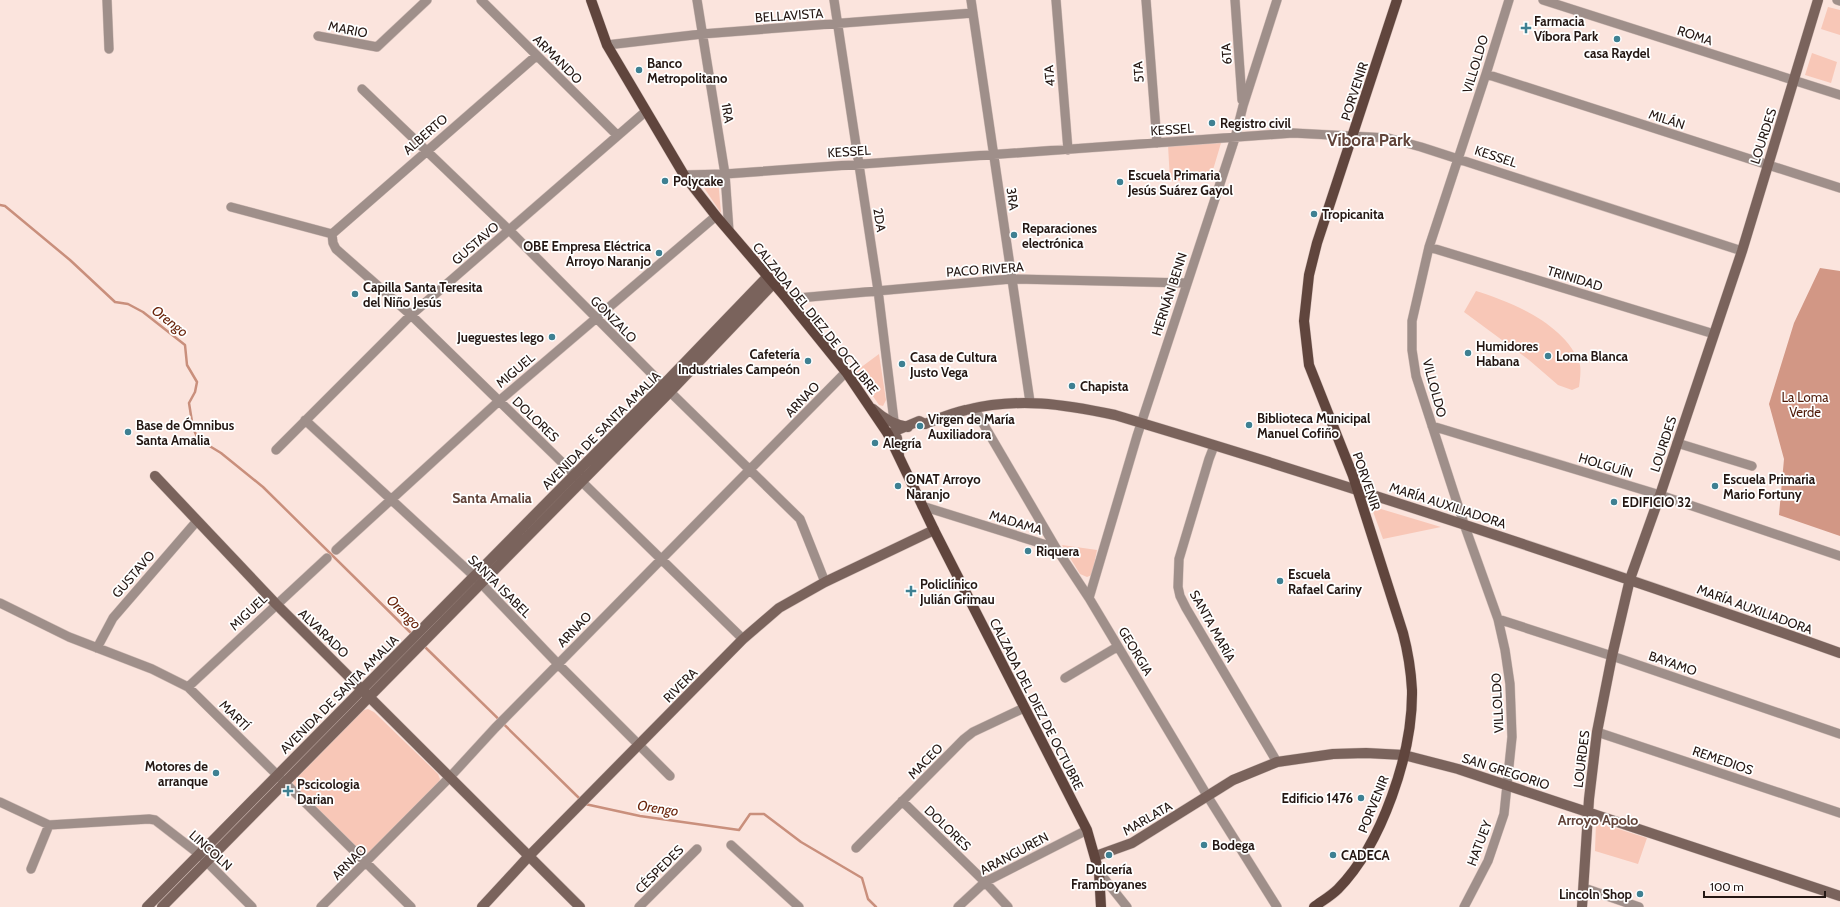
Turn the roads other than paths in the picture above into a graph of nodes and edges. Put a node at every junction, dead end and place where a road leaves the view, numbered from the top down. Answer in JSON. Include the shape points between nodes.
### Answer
{"nodes":[{"id":1,"x":107,"y":0,"type":"edge"},
{"id":2,"x":427,"y":0,"type":"edge"},
{"id":3,"x":481,"y":0,"type":"edge"},
{"id":4,"x":591,"y":0,"type":"edge"},
{"id":5,"x":697,"y":0,"type":"edge"},
{"id":6,"x":834,"y":0,"type":"edge"},
{"id":7,"x":972,"y":0,"type":"edge"},
{"id":8,"x":1056,"y":0,"type":"edge"},
{"id":9,"x":1146,"y":0,"type":"edge"},
{"id":10,"x":1235,"y":0,"type":"edge"},
{"id":11,"x":1277,"y":0,"type":"edge"},
{"id":12,"x":1397,"y":0,"type":"edge"},
{"id":13,"x":1509,"y":0,"type":"edge"},
{"id":14,"x":1543,"y":0,"type":"edge"},
{"id":15,"x":1818,"y":0,"type":"edge"},
{"id":16,"x":1837,"y":0,"type":"edge"},
{"id":17,"x":1840,"y":1,"type":"edge"},
{"id":18,"x":973,"y":13,"type":"junction"},
{"id":19,"x":837,"y":24,"type":"junction"},
{"id":20,"x":702,"y":34,"type":"junction"},
{"id":21,"x":318,"y":36,"type":"dead end"},
{"id":22,"x":607,"y":45,"type":"junction"},
{"id":23,"x":109,"y":49,"type":"dead end"},
{"id":24,"x":536,"y":56,"type":"junction"},
{"id":25,"x":1486,"y":74,"type":"junction"},
{"id":26,"x":1794,"y":80,"type":"junction"},
{"id":27,"x":362,"y":89,"type":"dead end"},
{"id":28,"x":1840,"y":95,"type":"edge"},
{"id":29,"x":1243,"y":106,"type":"junction"},
{"id":30,"x":645,"y":112,"type":"junction"},
{"id":31,"x":617,"y":135,"type":"junction"},
{"id":32,"x":1353,"y":135,"type":"junction"},
{"id":33,"x":1235,"y":138,"type":"junction"},
{"id":34,"x":1157,"y":142,"type":"junction"},
{"id":35,"x":1068,"y":150,"type":"junction"},
{"id":36,"x":425,"y":151,"type":"junction"},
{"id":37,"x":994,"y":155,"type":"junction"},
{"id":38,"x":1458,"y":158,"type":"junction"},
{"id":39,"x":858,"y":164,"type":"junction"},
{"id":40,"x":1768,"y":164,"type":"junction"},
{"id":41,"x":725,"y":174,"type":"junction"},
{"id":42,"x":684,"y":175,"type":"junction"},
{"id":43,"x":1840,"y":188,"type":"edge"},
{"id":44,"x":231,"y":207,"type":"dead end"},
{"id":45,"x":716,"y":216,"type":"junction"},
{"id":46,"x":510,"y":231,"type":"junction"},
{"id":47,"x":729,"y":231,"type":"junction"},
{"id":48,"x":332,"y":234,"type":"junction"},
{"id":49,"x":1429,"y":246,"type":"junction"},
{"id":50,"x":1742,"y":251,"type":"junction"},
{"id":51,"x":1011,"y":279,"type":"junction"},
{"id":52,"x":770,"y":280,"type":"junction"},
{"id":53,"x":1186,"y":283,"type":"junction"},
{"id":54,"x":878,"y":290,"type":"junction"},
{"id":55,"x":787,"y":299,"type":"junction"},
{"id":56,"x":411,"y":315,"type":"junction"},
{"id":57,"x":597,"y":319,"type":"junction"},
{"id":58,"x":1714,"y":334,"type":"junction"},
{"id":59,"x":846,"y":372,"type":"junction"},
{"id":60,"x":667,"y":389,"type":"junction"},
{"id":61,"x":499,"y":401,"type":"junction"},
{"id":62,"x":1030,"y":402,"type":"junction"},
{"id":63,"x":974,"y":408,"type":"junction"},
{"id":64,"x":305,"y":420,"type":"junction"},
{"id":65,"x":1141,"y":423,"type":"junction"},
{"id":66,"x":925,"y":424,"type":"junction"},
{"id":67,"x":1432,"y":426,"type":"junction"},
{"id":68,"x":893,"y":434,"type":"junction"},
{"id":69,"x":1678,"y":443,"type":"junction"},
{"id":70,"x":1214,"y":446,"type":"junction"},
{"id":71,"x":276,"y":450,"type":"dead end"},
{"id":72,"x":1752,"y":466,"type":"dead end"},
{"id":73,"x":751,"y":469,"type":"junction"},
{"id":74,"x":155,"y":476,"type":"dead end"},
{"id":75,"x":578,"y":479,"type":"junction"},
{"id":76,"x":1357,"y":490,"type":"junction"},
{"id":77,"x":1660,"y":495,"type":"junction"},
{"id":78,"x":390,"y":500,"type":"junction"},
{"id":79,"x":922,"y":506,"type":"junction"},
{"id":80,"x":196,"y":522,"type":"junction"},
{"id":81,"x":1464,"y":524,"type":"junction"},
{"id":82,"x":934,"y":530,"type":"junction"},
{"id":83,"x":1056,"y":548,"type":"junction"},
{"id":84,"x":336,"y":550,"type":"dead end"},
{"id":85,"x":1840,"y":556,"type":"edge"},
{"id":86,"x":327,"y":558,"type":"dead end"},
{"id":87,"x":660,"y":560,"type":"junction"},
{"id":88,"x":1630,"y":579,"type":"junction"},
{"id":89,"x":478,"y":580,"type":"junction"},
{"id":90,"x":826,"y":582,"type":"junction"},
{"id":91,"x":1089,"y":598,"type":"junction"},
{"id":92,"x":0,"y":603,"type":"edge"},
{"id":93,"x":276,"y":604,"type":"junction"},
{"id":94,"x":1498,"y":619,"type":"junction"},
{"id":95,"x":743,"y":639,"type":"junction"},
{"id":96,"x":1118,"y":647,"type":"junction"},
{"id":97,"x":98,"y":648,"type":"junction"},
{"id":98,"x":1840,"y":653,"type":"edge"},
{"id":99,"x":1612,"y":656,"type":"junction"},
{"id":100,"x":558,"y":664,"type":"junction"},
{"id":101,"x":1065,"y":678,"type":"dead end"},
{"id":102,"x":188,"y":687,"type":"junction"},
{"id":103,"x":366,"y":692,"type":"junction"},
{"id":104,"x":1024,"y":708,"type":"junction"},
{"id":105,"x":1597,"y":732,"type":"junction"},
{"id":106,"x":1840,"y":734,"type":"edge"},
{"id":107,"x":639,"y":745,"type":"junction"},
{"id":108,"x":1404,"y":754,"type":"junction"},
{"id":109,"x":1277,"y":762,"type":"junction"},
{"id":110,"x":670,"y":776,"type":"dead end"},
{"id":111,"x":450,"y":777,"type":"junction"},
{"id":112,"x":281,"y":778,"type":"junction"},
{"id":113,"x":1508,"y":786,"type":"junction"},
{"id":114,"x":1208,"y":797,"type":"junction"},
{"id":115,"x":0,"y":802,"type":"edge"},
{"id":116,"x":902,"y":802,"type":"junction"},
{"id":117,"x":1588,"y":811,"type":"junction"},
{"id":118,"x":1840,"y":813,"type":"edge"},
{"id":119,"x":49,"y":826,"type":"junction"},
{"id":120,"x":1087,"y":830,"type":"junction"},
{"id":121,"x":730,"y":845,"type":"dead end"},
{"id":122,"x":856,"y":848,"type":"dead end"},
{"id":123,"x":697,"y":849,"type":"dead end"},
{"id":124,"x":199,"y":854,"type":"junction"},
{"id":125,"x":530,"y":856,"type":"junction"},
{"id":126,"x":1096,"y":856,"type":"junction"},
{"id":127,"x":207,"y":862,"type":"junction"},
{"id":128,"x":366,"y":863,"type":"junction"},
{"id":129,"x":32,"y":869,"type":"dead end"},
{"id":130,"x":1099,"y":872,"type":"junction"},
{"id":131,"x":985,"y":882,"type":"junction"},
{"id":132,"x":1584,"y":888,"type":"junction"},
{"id":133,"x":1840,"y":896,"type":"edge"},
{"id":134,"x":147,"y":907,"type":"edge"},
{"id":135,"x":162,"y":907,"type":"edge"},
{"id":136,"x":252,"y":907,"type":"edge"},
{"id":137,"x":321,"y":907,"type":"edge"},
{"id":138,"x":411,"y":907,"type":"edge"},
{"id":139,"x":482,"y":907,"type":"edge"},
{"id":140,"x":580,"y":907,"type":"edge"},
{"id":141,"x":639,"y":907,"type":"edge"},
{"id":142,"x":799,"y":907,"type":"edge"},
{"id":143,"x":958,"y":907,"type":"edge"},
{"id":144,"x":1008,"y":907,"type":"edge"},
{"id":145,"x":1101,"y":907,"type":"edge"},
{"id":146,"x":1127,"y":907,"type":"edge"},
{"id":147,"x":1277,"y":907,"type":"edge"},
{"id":148,"x":1314,"y":907,"type":"edge"},
{"id":149,"x":1464,"y":907,"type":"edge"},
{"id":150,"x":1582,"y":907,"type":"edge"},
{"id":151,"x":1639,"y":907,"type":"edge"}],
"edges":[{"from":1,"to":23,"type":"street"},
{"from":2,"to":21,"type":"street","name":"MARIO","via":[[377,47]]},
{"from":3,"to":24,"type":"street","name":"ARMANDO"},
{"from":4,"to":22,"type":"main road","name":"CALZADA DEL DIEZ DE OCTUBRE"},
{"from":5,"to":20,"type":"street","name":"1RA"},
{"from":6,"to":19,"type":"street","name":"2DA"},
{"from":7,"to":18,"type":"street","name":"3RA"},
{"from":8,"to":35,"type":"street","name":"4TA"},
{"from":9,"to":34,"type":"street","name":"5TA"},
{"from":10,"to":29,"type":"street","name":"6TA"},
{"from":11,"to":29,"type":"street","name":"HERNÁN BENN"},
{"from":12,"to":32,"type":"main road","name":"PORVENIR"},
{"from":13,"to":25,"type":"street","name":"VILLOLDO"},
{"from":14,"to":26,"type":"street","name":"ROMA"},
{"from":15,"to":26,"type":"street","name":"LOURDES"},
{"from":16,"to":17,"type":"street"},
{"from":18,"to":19,"type":"street","name":"BELLAVISTA"},
{"from":18,"to":37,"type":"street","name":"3RA"},
{"from":19,"to":20,"type":"street","name":"BELLAVISTA"},
{"from":19,"to":39,"type":"street","name":"2DA"},
{"from":20,"to":22,"type":"street","name":"BELLAVISTA"},
{"from":20,"to":41,"type":"street","name":"1RA"},
{"from":22,"to":30,"type":"main road","name":"CALZADA DEL DIEZ DE OCTUBRE"},
{"from":24,"to":31,"type":"street","name":"ARMANDO"},
{"from":24,"to":36,"type":"street","name":"ALBERTO"},
{"from":25,"to":38,"type":"street","name":"VILLOLDO"},
{"from":25,"to":40,"type":"street","name":"MILÁN"},
{"from":26,"to":28,"type":"street","name":"ROMA"},
{"from":26,"to":40,"type":"street","name":"LOURDES"},
{"from":27,"to":36,"type":"street","name":"GONZALO"},
{"from":29,"to":33,"type":"street","name":"HERNÁN BENN"},
{"from":30,"to":31,"type":"street","name":"GUSTAVO"},
{"from":30,"to":42,"type":"main road","name":"CALZADA DEL DIEZ DE OCTUBRE"},
{"from":31,"to":46,"type":"street","name":"GUSTAVO"},
{"from":32,"to":33,"type":"street","name":"KESSEL","via":[[1293,133]]},
{"from":32,"to":38,"type":"street","name":"KESSEL","via":[[1388,138]]},
{"from":32,"to":76,"type":"main road","name":"PORVENIR","via":[[1316,243],[1306,294],[1304,331],[1309,366]]},
{"from":33,"to":34,"type":"street","name":"KESSEL"},
{"from":33,"to":53,"type":"street","name":"HERNÁN BENN"},
{"from":34,"to":35,"type":"street","name":"KESSEL"},
{"from":35,"to":37,"type":"street","name":"KESSEL"},
{"from":36,"to":46,"type":"street","name":"GONZALO"},
{"from":36,"to":48,"type":"street","name":"ALBERTO"},
{"from":37,"to":39,"type":"street","name":"KESSEL"},
{"from":37,"to":51,"type":"street","name":"3RA"},
{"from":38,"to":49,"type":"street","name":"VILLOLDO"},
{"from":38,"to":50,"type":"street","name":"KESSEL"},
{"from":39,"to":41,"type":"street","name":"KESSEL"},
{"from":39,"to":54,"type":"street","name":"2DA"},
{"from":40,"to":43,"type":"street","name":"MILÁN"},
{"from":40,"to":50,"type":"street","name":"LOURDES"},
{"from":41,"to":42,"type":"street","name":"KESSEL"},
{"from":41,"to":47,"type":"street","name":"1RA"},
{"from":42,"to":45,"type":"main road","name":"CALZADA DEL DIEZ DE OCTUBRE"},
{"from":44,"to":48,"type":"street"},
{"from":45,"to":47,"type":"main road","name":"CALZADA DEL DIEZ DE OCTUBRE"},
{"from":45,"to":57,"type":"street","name":"MIGUEL"},
{"from":46,"to":56,"type":"street","name":"GUSTAVO"},
{"from":46,"to":57,"type":"street","name":"GONZALO"},
{"from":47,"to":52,"type":"main road","name":"CALZADA DEL DIEZ DE OCTUBRE"},
{"from":48,"to":56,"type":"street","name":"DOLORES","via":[[336,249]]},
{"from":49,"to":58,"type":"street","name":"TRINIDAD"},
{"from":49,"to":67,"type":"street","name":"VILLOLDO","via":[[1417,294],[1412,335],[1416,376]]},
{"from":50,"to":58,"type":"street","name":"LOURDES"},
{"from":51,"to":53,"type":"street","name":"PACO RIVERA"},
{"from":51,"to":54,"type":"street","name":"PACO RIVERA"},
{"from":51,"to":62,"type":"street","name":"3RA"},
{"from":52,"to":55,"type":"main road","name":"CALZADA DEL DIEZ DE OCTUBRE"},
{"from":52,"to":60,"type":"street","name":"AVENIDA DE SANTA AMALIA"},
{"from":53,"to":65,"type":"street","name":"HERNÁN BENN"},
{"from":54,"to":55,"type":"street","name":"PACO RIVERA"},
{"from":54,"to":68,"type":"street","name":"2DA"},
{"from":55,"to":59,"type":"main road","name":"CALZADA DEL DIEZ DE OCTUBRE"},
{"from":56,"to":61,"type":"street","name":"DOLORES"},
{"from":56,"to":64,"type":"street","name":"GUSTAVO"},
{"from":57,"to":60,"type":"street","name":"GONZALO"},
{"from":57,"to":61,"type":"street","name":"MIGUEL"},
{"from":58,"to":69,"type":"street","name":"LOURDES"},
{"from":59,"to":68,"type":"main road","name":"CALZADA DEL DIEZ DE OCTUBRE"},
{"from":59,"to":73,"type":"street","name":"ARNAO"},
{"from":60,"to":73,"type":"street","name":"GONZALO"},
{"from":60,"to":75,"type":"street","name":"AVENIDA DE SANTA AMALIA"},
{"from":61,"to":75,"type":"street","name":"DOLORES"},
{"from":61,"to":78,"type":"street","name":"MIGUEL"},
{"from":62,"to":63,"type":"street","name":"MARÍA AUXILIADORA"},
{"from":62,"to":65,"type":"street","name":"MARÍA AUXILIADORA","via":[[1085,409]]},
{"from":63,"to":66,"type":"street","name":"MARÍA AUXILIADORA"},
{"from":63,"to":83,"type":"street","name":"GEORGIA"},
{"from":64,"to":71,"type":"street","name":"GUSTAVO"},
{"from":64,"to":78,"type":"street","name":"SANTA ISABEL"},
{"from":65,"to":70,"type":"street","name":"MARÍA AUXILIADORA"},
{"from":65,"to":91,"type":"street","name":"HERNÁN BENN"},
{"from":66,"to":68,"type":"street","name":"MARÍA AUXILIADORA","via":[[920,421]]},
{"from":66,"to":68,"type":"street","name":"MARÍA AUXILIADORA","via":[[923,429]]},
{"from":67,"to":77,"type":"street","name":"HOLGUÍN"},
{"from":67,"to":81,"type":"street","name":"VILLOLDO"},
{"from":68,"to":79,"type":"main road","name":"CALZADA DEL DIEZ DE OCTUBRE","via":[[900,457]]},
{"from":69,"to":72,"type":"street"},
{"from":69,"to":77,"type":"street","name":"LOURDES"},
{"from":70,"to":76,"type":"street","name":"MARÍA AUXILIADORA"},
{"from":70,"to":109,"type":"street","name":"SANTA MARÍA","via":[[1179,559],[1178,587],[1186,608]]},
{"from":73,"to":87,"type":"street","name":"ARNAO"},
{"from":73,"to":90,"type":"street","name":"GONZALO","via":[[800,518]]},
{"from":74,"to":80,"type":"street","name":"ALVARADO"},
{"from":75,"to":87,"type":"street","name":"DOLORES"},
{"from":75,"to":89,"type":"street","name":"AVENIDA DE SANTA AMALIA"},
{"from":76,"to":81,"type":"street","name":"MARÍA AUXILIADORA"},
{"from":76,"to":108,"type":"main road","name":"PORVENIR","via":[[1408,654],[1412,692]]},
{"from":77,"to":85,"type":"street","name":"HOLGUÍN"},
{"from":77,"to":88,"type":"street","name":"LOURDES"},
{"from":78,"to":84,"type":"street","name":"MIGUEL"},
{"from":78,"to":89,"type":"street","name":"SANTA ISABEL"},
{"from":79,"to":82,"type":"main road","name":"CALZADA DEL DIEZ DE OCTUBRE"},
{"from":79,"to":83,"type":"street","name":"MADAMA"},
{"from":80,"to":93,"type":"street","name":"ALVARADO"},
{"from":80,"to":97,"type":"street","name":"GUSTAVO","via":[[113,618]]},
{"from":81,"to":88,"type":"street","name":"MARÍA AUXILIADORA"},
{"from":81,"to":94,"type":"street","name":"VILLOLDO"},
{"from":82,"to":90,"type":"street","name":"RIVERA"},
{"from":82,"to":104,"type":"main road","name":"CALZADA DEL DIEZ DE OCTUBRE"},
{"from":83,"to":91,"type":"street","name":"GEORGIA"},
{"from":86,"to":93,"type":"street","name":"MIGUEL"},
{"from":87,"to":95,"type":"street","name":"DOLORES"},
{"from":87,"to":100,"type":"street","name":"ARNAO"},
{"from":88,"to":98,"type":"street","name":"MARÍA AUXILIADORA"},
{"from":88,"to":99,"type":"street","name":"LOURDES"},
{"from":89,"to":100,"type":"street","name":"SANTA ISABEL"},
{"from":89,"to":103,"type":"street","name":"AVENIDA DE SANTA AMALIA","via":[[421,630]]},
{"from":89,"to":103,"type":"street","name":"AVENIDA DE SANTA AMALIA","via":[[430,637]]},
{"from":90,"to":95,"type":"street","name":"RIVERA","via":[[780,608]]},
{"from":91,"to":96,"type":"street","name":"GEORGIA"},
{"from":92,"to":97,"type":"street","name":"MARTÍ"},
{"from":93,"to":102,"type":"street","name":"MIGUEL"},
{"from":93,"to":103,"type":"street","name":"ALVARADO"},
{"from":94,"to":99,"type":"street","name":"BAYAMO"},
{"from":94,"to":113,"type":"street","name":"VILLOLDO","via":[[1505,650],[1512,713]]},
{"from":95,"to":107,"type":"street","name":"RIVERA"},
{"from":96,"to":101,"type":"street"},
{"from":96,"to":114,"type":"street","name":"GEORGIA"},
{"from":97,"to":102,"type":"street","name":"MARTÍ","via":[[152,668]]},
{"from":99,"to":105,"type":"street","name":"LOURDES"},
{"from":99,"to":106,"type":"street","name":"BAYAMO"},
{"from":100,"to":107,"type":"street","name":"SANTA ISABEL"},
{"from":100,"to":111,"type":"street","name":"ARNAO"},
{"from":102,"to":112,"type":"street","name":"MARTÍ"},
{"from":103,"to":111,"type":"street","name":"ALVARADO"},
{"from":103,"to":112,"type":"street","name":"AVENIDA DE SANTA AMALIA"},
{"from":104,"to":116,"type":"street","name":"MACEO","via":[[968,735]]},
{"from":104,"to":120,"type":"main road","name":"CALZADA DEL DIEZ DE OCTUBRE"},
{"from":105,"to":117,"type":"street","name":"LOURDES"},
{"from":105,"to":118,"type":"street","name":"REMEDIOS"},
{"from":107,"to":110,"type":"street","name":"SANTA ISABEL"},
{"from":107,"to":125,"type":"street","name":"RIVERA"},
{"from":108,"to":109,"type":"street","name":"SAN GREGORIO","via":[[1333,754]]},
{"from":108,"to":113,"type":"street","name":"SAN GREGORIO"},
{"from":108,"to":148,"type":"main road","name":"PORVENIR","via":[[1387,810],[1368,848],[1338,888]]},
{"from":109,"to":114,"type":"street","name":"SAN GREGORIO","via":[[1233,780]]},
{"from":111,"to":125,"type":"street","name":"ALVARADO"},
{"from":111,"to":128,"type":"street","name":"ARNAO"},
{"from":112,"to":124,"type":"street","name":"AVENIDA DE SANTA AMALIA"},
{"from":112,"to":127,"type":"street","name":"AVENIDA DE SANTA AMALIA"},
{"from":112,"to":128,"type":"street","name":"MARTÍ"},
{"from":113,"to":117,"type":"street","name":"SAN GREGORIO"},
{"from":113,"to":149,"type":"street","name":"HATUEY","via":[[1499,832],[1488,861]]},
{"from":114,"to":126,"type":"street","name":"MARLATA","via":[[1132,843]]},
{"from":114,"to":147,"type":"street","name":"GEORGIA"},
{"from":115,"to":119,"type":"street"},
{"from":116,"to":122,"type":"street","name":"MACEO"},
{"from":116,"to":131,"type":"street","name":"DOLORES"},
{"from":117,"to":132,"type":"street","name":"LOURDES"},
{"from":117,"to":133,"type":"street","name":"SAN GREGORIO"},
{"from":119,"to":124,"type":"street","name":"LINCOLN","via":[[149,819],[160,823]]},
{"from":119,"to":129,"type":"street"},
{"from":120,"to":126,"type":"main road","name":"CALZADA DEL DIEZ DE OCTUBRE"},
{"from":120,"to":131,"type":"street","name":"ARANGUREN"},
{"from":121,"to":142,"type":"street"},
{"from":123,"to":141,"type":"street","name":"CÉSPEDES"},
{"from":124,"to":127,"type":"street","name":"LINCOLN"},
{"from":124,"to":134,"type":"street","name":"AVENIDA DE SANTA AMALIA"},
{"from":125,"to":139,"type":"street","name":"RIVERA"},
{"from":125,"to":140,"type":"street","name":"ALVARADO"},
{"from":126,"to":130,"type":"main road","name":"CALZADA DEL DIEZ DE OCTUBRE"},
{"from":127,"to":135,"type":"street","name":"AVENIDA DE SANTA AMALIA"},
{"from":127,"to":136,"type":"street","name":"LINCOLN"},
{"from":128,"to":137,"type":"street","name":"ARNAO"},
{"from":128,"to":138,"type":"street","name":"MARTÍ"},
{"from":130,"to":145,"type":"main road","name":"CALZADA DEL DIEZ DE OCTUBRE"},
{"from":130,"to":146,"type":"street"},
{"from":131,"to":143,"type":"street","name":"ARANGUREN"},
{"from":131,"to":144,"type":"street","name":"DOLORES"},
{"from":132,"to":150,"type":"street","name":"LOURDES"},
{"from":132,"to":151,"type":"street"}]}
